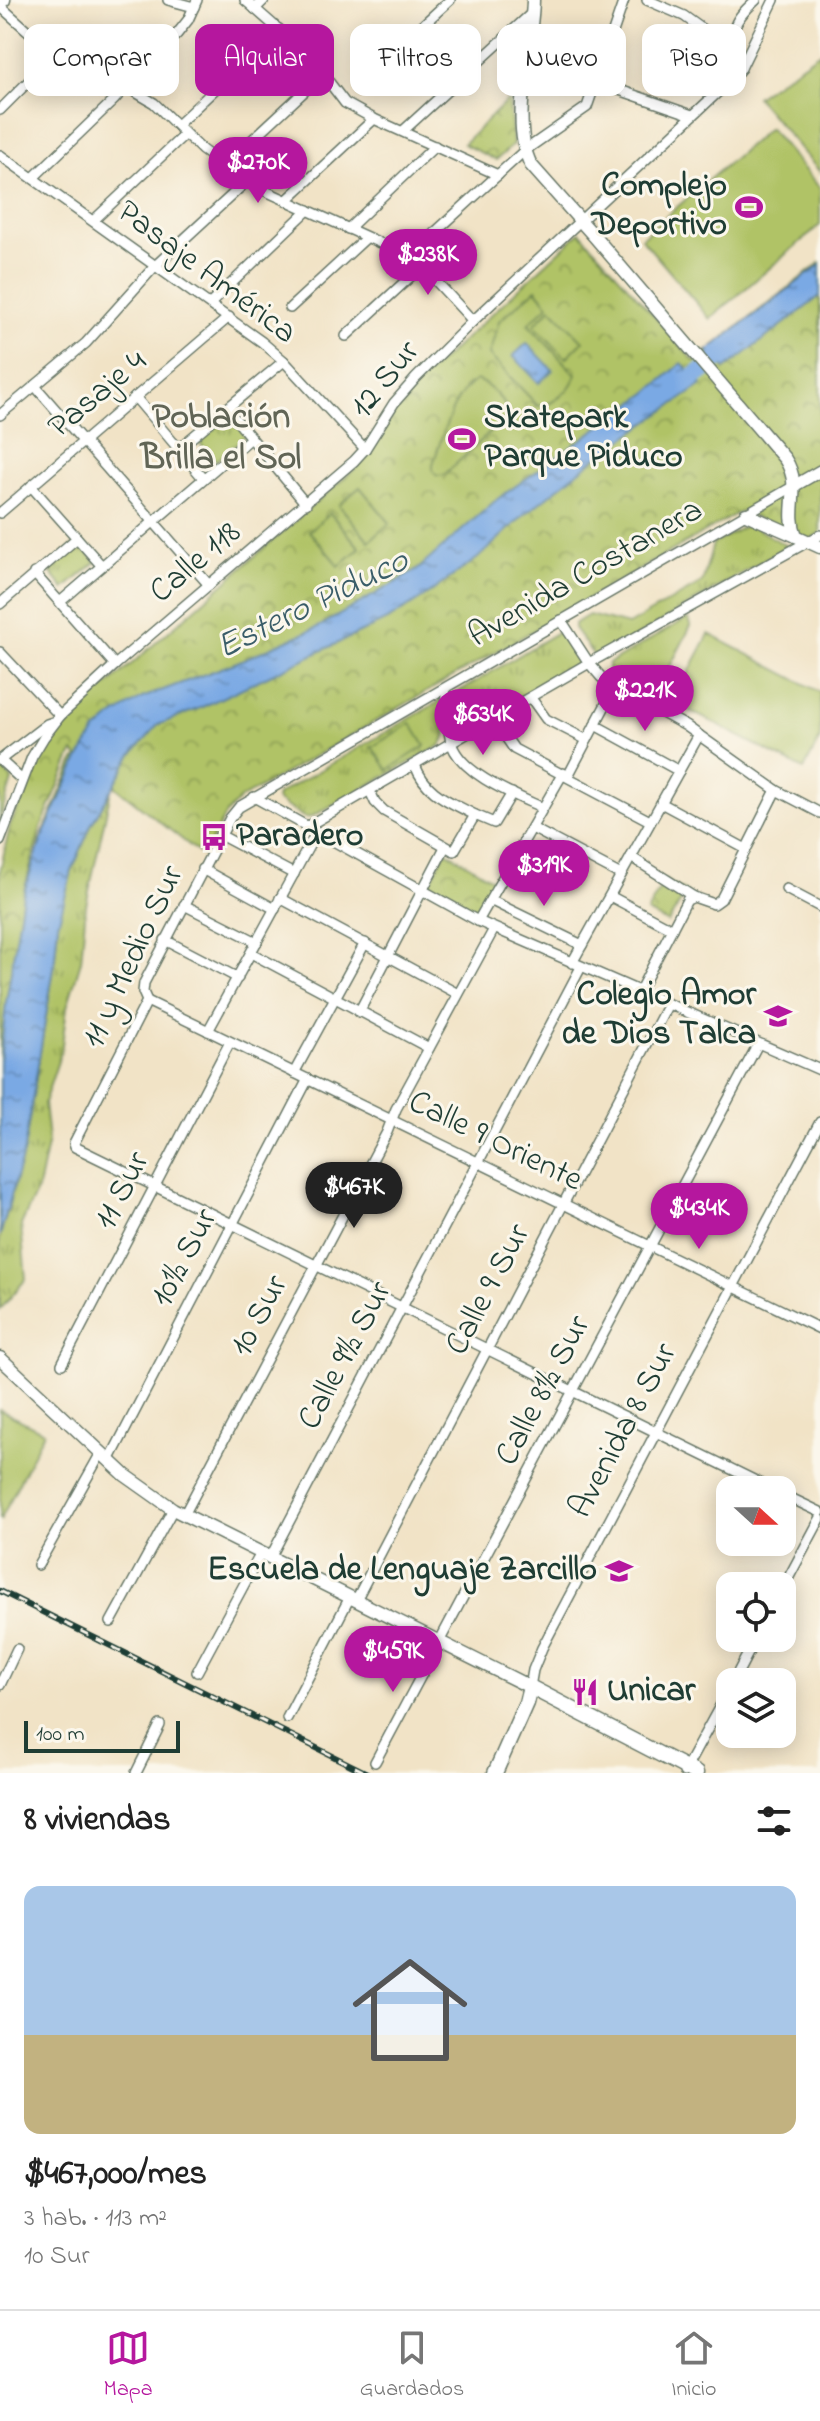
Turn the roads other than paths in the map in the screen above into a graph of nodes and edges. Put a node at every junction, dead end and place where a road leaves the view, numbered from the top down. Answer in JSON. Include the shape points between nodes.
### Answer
{"nodes":[{"id":1,"x":168,"y":0,"type":"edge"},
{"id":2,"x":245,"y":0,"type":"edge"},
{"id":3,"x":264,"y":0,"type":"edge"},
{"id":4,"x":450,"y":0,"type":"edge"},
{"id":5,"x":624,"y":0,"type":"edge"},
{"id":6,"x":647,"y":0,"type":"edge"},
{"id":7,"x":756,"y":0,"type":"edge"},
{"id":8,"x":774,"y":0,"type":"edge"},
{"id":9,"x":1,"y":3,"type":"edge"},
{"id":10,"x":196,"y":4,"type":"edge"},
{"id":11,"x":533,"y":6,"type":"edge"},
{"id":12,"x":255,"y":9,"type":"junction"},
{"id":13,"x":273,"y":24,"type":"edge"},
{"id":14,"x":424,"y":24,"type":"edge"},
{"id":15,"x":616,"y":24,"type":"edge"},
{"id":16,"x":695,"y":24,"type":"edge"},
{"id":17,"x":734,"y":24,"type":"edge"},
{"id":18,"x":24,"y":25,"type":"edge"},
{"id":19,"x":179,"y":31,"type":"edge"},
{"id":20,"x":746,"y":58,"type":"edge"},
{"id":21,"x":24,"y":86,"type":"edge"},
{"id":22,"x":334,"y":90,"type":"edge"},
{"id":23,"x":626,"y":92,"type":"edge"},
{"id":24,"x":118,"y":96,"type":"edge"},
{"id":25,"x":142,"y":96,"type":"edge"},
{"id":26,"x":214,"y":96,"type":"edge"},
{"id":27,"x":299,"y":96,"type":"edge"},
{"id":28,"x":591,"y":96,"type":"edge"},
{"id":29,"x":715,"y":96,"type":"edge"},
{"id":30,"x":0,"y":110,"type":"edge"},
{"id":31,"x":692,"y":115,"type":"junction"},
{"id":32,"x":374,"y":119,"type":"junction"},
{"id":33,"x":181,"y":130,"type":"junction"},
{"id":34,"x":403,"y":131,"type":"junction"},
{"id":35,"x":435,"y":146,"type":"junction"},
{"id":36,"x":524,"y":151,"type":"junction"},
{"id":37,"x":0,"y":155,"type":"edge"},
{"id":38,"x":223,"y":167,"type":"junction"},
{"id":39,"x":498,"y":175,"type":"junction"},
{"id":40,"x":33,"y":178,"type":"junction"},
{"id":41,"x":246,"y":182,"type":"junction"},
{"id":42,"x":287,"y":200,"type":"junction"},
{"id":43,"x":308,"y":210,"type":"junction"},
{"id":44,"x":93,"y":221,"type":"junction"},
{"id":45,"x":580,"y":221,"type":"junction"},
{"id":46,"x":348,"y":229,"type":"junction"},
{"id":47,"x":366,"y":238,"type":"junction"},
{"id":48,"x":412,"y":251,"type":"junction"},
{"id":49,"x":155,"y":266,"type":"junction"},
{"id":50,"x":422,"y":266,"type":"junction"},
{"id":51,"x":210,"y":304,"type":"junction"},
{"id":52,"x":290,"y":308,"type":"dead end"},
{"id":53,"x":229,"y":317,"type":"junction"},
{"id":54,"x":473,"y":321,"type":"junction"},
{"id":55,"x":346,"y":336,"type":"dead end"},
{"id":56,"x":284,"y":361,"type":"junction"},
{"id":57,"x":35,"y":386,"type":"junction"},
{"id":58,"x":135,"y":397,"type":"junction"},
{"id":59,"x":228,"y":410,"type":"junction"},
{"id":60,"x":0,"y":415,"type":"edge"},
{"id":61,"x":251,"y":438,"type":"junction"},
{"id":62,"x":84,"y":441,"type":"junction"},
{"id":63,"x":178,"y":449,"type":"junction"},
{"id":64,"x":365,"y":449,"type":"junction"},
{"id":65,"x":820,"y":471,"type":"edge"},
{"id":66,"x":203,"y":478,"type":"junction"},
{"id":67,"x":31,"y":486,"type":"junction"},
{"id":68,"x":794,"y":486,"type":"junction"},
{"id":69,"x":306,"y":504,"type":"junction"},
{"id":70,"x":0,"y":513,"type":"edge"},
{"id":71,"x":746,"y":514,"type":"junction"},
{"id":72,"x":154,"y":523,"type":"junction"},
{"id":73,"x":77,"y":538,"type":"junction"},
{"id":74,"x":811,"y":540,"type":"edge"},
{"id":75,"x":101,"y":565,"type":"junction"},
{"id":76,"x":34,"y":573,"type":"junction"},
{"id":77,"x":209,"y":585,"type":"junction"},
{"id":78,"x":60,"y":602,"type":"junction"},
{"id":79,"x":0,"y":604,"type":"edge"},
{"id":80,"x":561,"y":620,"type":"junction"},
{"id":81,"x":0,"y":652,"type":"edge"},
{"id":82,"x":589,"y":663,"type":"junction"},
{"id":83,"x":115,"y":665,"type":"junction"},
{"id":84,"x":615,"y":687,"type":"junction"},
{"id":85,"x":445,"y":689,"type":"junction"},
{"id":86,"x":531,"y":698,"type":"junction"},
{"id":87,"x":58,"y":719,"type":"junction"},
{"id":88,"x":494,"y":720,"type":"junction"},
{"id":89,"x":595,"y":725,"type":"junction"},
{"id":90,"x":699,"y":735,"type":"junction"},
{"id":91,"x":587,"y":740,"type":"junction"},
{"id":92,"x":451,"y":743,"type":"junction"},
{"id":93,"x":0,"y":760,"type":"edge"},
{"id":94,"x":415,"y":765,"type":"junction"},
{"id":95,"x":679,"y":771,"type":"junction"},
{"id":96,"x":565,"y":775,"type":"junction"},
{"id":97,"x":22,"y":780,"type":"junction"},
{"id":98,"x":776,"y":790,"type":"junction"},
{"id":99,"x":370,"y":791,"type":"junction"},
{"id":100,"x":512,"y":793,"type":"junction"},
{"id":101,"x":254,"y":797,"type":"junction"},
{"id":102,"x":661,"y":803,"type":"junction"},
{"id":103,"x":543,"y":808,"type":"junction"},
{"id":104,"x":820,"y":813,"type":"edge"},
{"id":105,"x":475,"y":815,"type":"junction"},
{"id":106,"x":650,"y":821,"type":"junction"},
{"id":107,"x":306,"y":827,"type":"junction"},
{"id":108,"x":532,"y":828,"type":"junction"},
{"id":109,"x":316,"y":833,"type":"junction"},
{"id":110,"x":220,"y":835,"type":"junction"},
{"id":111,"x":0,"y":841,"type":"edge"},
{"id":112,"x":449,"y":849,"type":"junction"},
{"id":113,"x":746,"y":849,"type":"junction"},
{"id":114,"x":631,"y":857,"type":"junction"},
{"id":115,"x":202,"y":869,"type":"junction"},
{"id":116,"x":294,"y":874,"type":"junction"},
{"id":117,"x":621,"y":875,"type":"junction"},
{"id":118,"x":786,"y":889,"type":"dead end"},
{"id":119,"x":422,"y":891,"type":"junction"},
{"id":120,"x":610,"y":896,"type":"junction"},
{"id":121,"x":694,"y":897,"type":"junction"},
{"id":122,"x":280,"y":898,"type":"junction"},
{"id":123,"x":492,"y":901,"type":"junction"},
{"id":124,"x":184,"y":905,"type":"junction"},
{"id":125,"x":820,"y":907,"type":"edge"},
{"id":126,"x":275,"y":909,"type":"junction"},
{"id":127,"x":478,"y":921,"type":"junction"},
{"id":128,"x":494,"y":929,"type":"junction"},
{"id":129,"x":672,"y":929,"type":"junction"},
{"id":130,"x":165,"y":940,"type":"junction"},
{"id":131,"x":257,"y":942,"type":"junction"},
{"id":132,"x":365,"y":943,"type":"junction"},
{"id":133,"x":582,"y":945,"type":"junction"},
{"id":134,"x":251,"y":953,"type":"junction"},
{"id":135,"x":388,"y":956,"type":"junction"},
{"id":136,"x":576,"y":965,"type":"junction"},
{"id":137,"x":238,"y":978,"type":"junction"},
{"id":138,"x":639,"y":992,"type":"junction"},
{"id":139,"x":458,"y":994,"type":"junction"},
{"id":140,"x":336,"y":999,"type":"junction"},
{"id":141,"x":147,"y":1001,"type":"junction"},
{"id":142,"x":668,"y":1004,"type":"junction"},
{"id":143,"x":359,"y":1012,"type":"junction"},
{"id":144,"x":208,"y":1031,"type":"junction"},
{"id":145,"x":230,"y":1042,"type":"junction"},
{"id":146,"x":758,"y":1044,"type":"junction"},
{"id":147,"x":429,"y":1048,"type":"junction"},
{"id":148,"x":820,"y":1070,"type":"edge"},
{"id":149,"x":294,"y":1073,"type":"junction"},
{"id":150,"x":308,"y":1079,"type":"junction"},
{"id":151,"x":390,"y":1120,"type":"junction"},
{"id":152,"x":820,"y":1122,"type":"edge"},
{"id":153,"x":477,"y":1162,"type":"junction"},
{"id":154,"x":156,"y":1186,"type":"junction"},
{"id":155,"x":563,"y":1204,"type":"junction"},
{"id":156,"x":233,"y":1224,"type":"junction"},
{"id":157,"x":650,"y":1246,"type":"junction"},
{"id":158,"x":317,"y":1265,"type":"junction"},
{"id":159,"x":733,"y":1287,"type":"junction"},
{"id":160,"x":401,"y":1306,"type":"junction"},
{"id":161,"x":820,"y":1329,"type":"edge"},
{"id":162,"x":488,"y":1349,"type":"junction"},
{"id":163,"x":0,"y":1358,"type":"edge"},
{"id":164,"x":62,"y":1364,"type":"dead end"},
{"id":165,"x":574,"y":1391,"type":"junction"},
{"id":166,"x":658,"y":1433,"type":"junction"},
{"id":167,"x":105,"y":1457,"type":"junction"},
{"id":168,"x":746,"y":1476,"type":"edge"},
{"id":169,"x":796,"y":1501,"type":"edge"},
{"id":170,"x":178,"y":1512,"type":"junction"},
{"id":171,"x":820,"y":1512,"type":"edge"},
{"id":172,"x":820,"y":1519,"type":"edge"},
{"id":173,"x":265,"y":1555,"type":"junction"},
{"id":174,"x":38,"y":1565,"type":"dead end"},
{"id":175,"x":792,"y":1572,"type":"edge"},
{"id":176,"x":353,"y":1599,"type":"junction"},
{"id":177,"x":111,"y":1622,"type":"dead end"},
{"id":178,"x":440,"y":1642,"type":"junction"},
{"id":179,"x":17,"y":1649,"type":"dead end"},
{"id":180,"x":197,"y":1672,"type":"dead end"},
{"id":181,"x":0,"y":1685,"type":"edge"},
{"id":182,"x":530,"y":1687,"type":"junction"},
{"id":183,"x":716,"y":1716,"type":"edge"},
{"id":184,"x":287,"y":1718,"type":"dead end"},
{"id":185,"x":160,"y":1725,"type":"dead end"},
{"id":186,"x":375,"y":1762,"type":"dead end"},
{"id":187,"x":688,"y":1771,"type":"edge"},
{"id":188,"x":136,"y":1773,"type":"edge"},
{"id":189,"x":495,"y":1773,"type":"edge"}],
"edges":[{"from":1,"to":10,"type":"street"},
{"from":2,"to":12,"type":"street"},
{"from":3,"to":12,"type":"street"},
{"from":4,"to":14,"type":"street"},
{"from":5,"to":15,"type":"street"},
{"from":6,"to":16,"type":"street"},
{"from":7,"to":17,"type":"street"},
{"from":8,"to":20,"type":"street","name":"12 Sur"},
{"from":9,"to":18,"type":"street"},
{"from":10,"to":19,"type":"street"},
{"from":11,"to":34,"type":"street"},
{"from":11,"to":36,"type":"main road","via":[[521,120]]},
{"from":12,"to":13,"type":"street"},
{"from":21,"to":30,"type":"street"},
{"from":22,"to":32,"type":"street","via":[[345,103]]},
{"from":23,"to":31,"type":"street"},
{"from":24,"to":40,"type":"street"},
{"from":25,"to":33,"type":"street"},
{"from":26,"to":33,"type":"street"},
{"from":27,"to":38,"type":"street"},
{"from":28,"to":36,"type":"street","via":[[587,107]]},
{"from":29,"to":31,"type":"street","name":"12 Sur"},
{"from":31,"to":45,"type":"street","name":"12 Sur"},
{"from":32,"to":34,"type":"street"},
{"from":32,"to":42,"type":"street"},
{"from":33,"to":38,"type":"street"},
{"from":33,"to":44,"type":"street"},
{"from":34,"to":35,"type":"street"},
{"from":35,"to":39,"type":"street"},
{"from":35,"to":46,"type":"street"},
{"from":36,"to":39,"type":"street"},
{"from":36,"to":45,"type":"main road"},
{"from":37,"to":40,"type":"street","name":"Pasaje América"},
{"from":38,"to":41,"type":"street"},
{"from":39,"to":48,"type":"street"},
{"from":40,"to":44,"type":"street","name":"Pasaje América"},
{"from":41,"to":42,"type":"street"},
{"from":41,"to":49,"type":"street"},
{"from":42,"to":43,"type":"street"},
{"from":43,"to":46,"type":"street"},
{"from":43,"to":51,"type":"street"},
{"from":44,"to":49,"type":"street","name":"Pasaje América"},
{"from":45,"to":54,"type":"street","name":"12 Sur"},
{"from":45,"to":68,"type":"main road","via":[[785,459]]},
{"from":46,"to":47,"type":"street"},
{"from":47,"to":48,"type":"street","via":[[402,253]]},
{"from":47,"to":52,"type":"street"},
{"from":48,"to":50,"type":"street"},
{"from":49,"to":51,"type":"street","name":"Pasaje América"},
{"from":49,"to":57,"type":"street","via":[[86,343]]},
{"from":50,"to":54,"type":"street"},
{"from":50,"to":55,"type":"street"},
{"from":51,"to":53,"type":"street","name":"Pasaje América"},
{"from":53,"to":56,"type":"street","name":"Pasaje América"},
{"from":53,"to":58,"type":"street","name":"Pasaje 4"},
{"from":54,"to":64,"type":"street","name":"12 Sur","via":[[394,403]]},
{"from":56,"to":59,"type":"street"},
{"from":56,"to":64,"type":"street","name":"Pasaje América"},
{"from":57,"to":60,"type":"street"},
{"from":57,"to":62,"type":"street"},
{"from":58,"to":62,"type":"street","name":"Pasaje 4"},
{"from":58,"to":63,"type":"street"},
{"from":59,"to":61,"type":"street"},
{"from":59,"to":63,"type":"street"},
{"from":61,"to":66,"type":"street"},
{"from":61,"to":69,"type":"street"},
{"from":62,"to":67,"type":"street","name":"Pasaje 4"},
{"from":62,"to":72,"type":"street"},
{"from":63,"to":66,"type":"street"},
{"from":64,"to":69,"type":"street","name":"Calle 118"},
{"from":65,"to":68,"type":"street","name":"Avenida Costanera"},
{"from":66,"to":72,"type":"street"},
{"from":67,"to":70,"type":"street","name":"Pasaje 4"},
{"from":67,"to":73,"type":"street"},
{"from":68,"to":71,"type":"street","name":"Avenida Costanera"},
{"from":68,"to":74,"type":"main road","via":[[792,522]]},
{"from":69,"to":77,"type":"street","name":"Calle 118"},
{"from":71,"to":74,"type":"main road"},
{"from":71,"to":80,"type":"street","name":"Avenida Costanera"},
{"from":72,"to":75,"type":"street"},
{"from":72,"to":77,"type":"street"},
{"from":73,"to":75,"type":"street"},
{"from":73,"to":76,"type":"street"},
{"from":74,"to":82,"type":"street"},
{"from":75,"to":78,"type":"street"},
{"from":76,"to":78,"type":"street"},
{"from":76,"to":79,"type":"street"},
{"from":77,"to":83,"type":"street","name":"Calle 118"},
{"from":78,"to":83,"type":"street"},
{"from":80,"to":82,"type":"street"},
{"from":80,"to":85,"type":"street","name":"Avenida Costanera"},
{"from":81,"to":87,"type":"street"},
{"from":82,"to":84,"type":"street"},
{"from":82,"to":86,"type":"street"},
{"from":83,"to":87,"type":"street","name":"Calle 118"},
{"from":84,"to":89,"type":"street"},
{"from":84,"to":90,"type":"street"},
{"from":85,"to":92,"type":"street"},
{"from":85,"to":101,"type":"street","name":"Avenida Costanera"},
{"from":86,"to":88,"type":"street"},
{"from":86,"to":91,"type":"street","via":[[546,719]]},
{"from":87,"to":93,"type":"street","name":"Calle 118"},
{"from":87,"to":97,"type":"street"},
{"from":88,"to":92,"type":"street"},
{"from":88,"to":96,"type":"street","via":[[514,749]]},
{"from":89,"to":91,"type":"street"},
{"from":89,"to":95,"type":"street"},
{"from":90,"to":95,"type":"street","name":"Calle 9½ Sur"},
{"from":90,"to":98,"type":"street"},
{"from":91,"to":96,"type":"street"},
{"from":92,"to":94,"type":"street"},
{"from":92,"to":100,"type":"street","via":[[463,763]]},
{"from":93,"to":97,"type":"street"},
{"from":94,"to":99,"type":"street"},
{"from":94,"to":105,"type":"street","via":[[431,790]]},
{"from":95,"to":102,"type":"street","name":"Calle 9½ Sur"},
{"from":96,"to":103,"type":"street"},
{"from":96,"to":106,"type":"street"},
{"from":97,"to":111,"type":"street"},
{"from":98,"to":104,"type":"street"},
{"from":98,"to":113,"type":"street"},
{"from":99,"to":107,"type":"street"},
{"from":99,"to":112,"type":"street","via":[[384,811]]},
{"from":100,"to":103,"type":"street"},
{"from":100,"to":105,"type":"street","via":[[494,823]]},
{"from":101,"to":107,"type":"street"},
{"from":101,"to":110,"type":"street","name":"11 y Medio Sur","via":[[239,807]]},
{"from":102,"to":106,"type":"street","name":"Calle 9½ Sur"},
{"from":102,"to":113,"type":"street"},
{"from":103,"to":108,"type":"street"},
{"from":105,"to":112,"type":"street"},
{"from":106,"to":114,"type":"street","name":"Calle 9½ Sur"},
{"from":107,"to":109,"type":"street"},
{"from":108,"to":117,"type":"street"},
{"from":108,"to":123,"type":"street"},
{"from":109,"to":116,"type":"street"},
{"from":109,"to":119,"type":"street"},
{"from":110,"to":115,"type":"street","name":"11 y Medio Sur"},
{"from":110,"to":116,"type":"street"},
{"from":112,"to":119,"type":"street"},
{"from":113,"to":121,"type":"street","via":[[721,899],[714,904]]},
{"from":114,"to":117,"type":"street","name":"Calle 9½ Sur"},
{"from":114,"to":121,"type":"street"},
{"from":115,"to":124,"type":"street","name":"11 y Medio Sur"},
{"from":115,"to":126,"type":"street"},
{"from":116,"to":122,"type":"street"},
{"from":117,"to":120,"type":"street","name":"Calle 9½ Sur"},
{"from":118,"to":125,"type":"street"},
{"from":119,"to":127,"type":"street"},
{"from":119,"to":135,"type":"street"},
{"from":120,"to":129,"type":"street"},
{"from":120,"to":133,"type":"street","name":"Calle 9½ Sur"},
{"from":121,"to":129,"type":"street","via":[[687,900]]},
{"from":122,"to":126,"type":"street"},
{"from":122,"to":132,"type":"street"},
{"from":123,"to":127,"type":"street"},
{"from":123,"to":133,"type":"street"},
{"from":124,"to":130,"type":"street","name":"11 y Medio Sur"},
{"from":124,"to":131,"type":"street"},
{"from":126,"to":131,"type":"street"},
{"from":127,"to":128,"type":"street"},
{"from":128,"to":136,"type":"street"},
{"from":128,"to":139,"type":"street","name":"10 Sur"},
{"from":129,"to":138,"type":"street"},
{"from":130,"to":137,"type":"street"},
{"from":130,"to":141,"type":"street","name":"11 y Medio Sur","via":[[144,983]]},
{"from":131,"to":134,"type":"street"},
{"from":132,"to":135,"type":"street"},
{"from":132,"to":140,"type":"street"},
{"from":133,"to":136,"type":"street","name":"Calle 9½ Sur"},
{"from":134,"to":137,"type":"street"},
{"from":134,"to":140,"type":"street"},
{"from":135,"to":139,"type":"street"},
{"from":135,"to":143,"type":"street"},
{"from":136,"to":138,"type":"street"},
{"from":136,"to":153,"type":"street","name":"Calle 9½ Sur"},
{"from":137,"to":144,"type":"street"},
{"from":138,"to":142,"type":"street"},
{"from":139,"to":147,"type":"street","name":"10 Sur"},
{"from":140,"to":143,"type":"street"},
{"from":140,"to":149,"type":"street"},
{"from":141,"to":144,"type":"street","name":"Calle 9 Oriente"},
{"from":141,"to":154,"type":"street","name":"11 y Medio Sur","via":[[74,1139],[75,1147]]},
{"from":142,"to":146,"type":"street"},
{"from":142,"to":155,"type":"street","name":"Calle 9 Sur"},
{"from":143,"to":147,"type":"street"},
{"from":144,"to":145,"type":"street","name":"Calle 9 Oriente"},
{"from":145,"to":149,"type":"street","name":"Calle 9 Oriente"},
{"from":145,"to":154,"type":"street","name":"11 Sur"},
{"from":146,"to":148,"type":"street"},
{"from":146,"to":157,"type":"street","name":"Calle 8½ Sur"},
{"from":147,"to":151,"type":"street","name":"10 Sur"},
{"from":149,"to":150,"type":"street","name":"Calle 9 Oriente"},
{"from":150,"to":151,"type":"street","name":"Calle 9 Oriente"},
{"from":150,"to":156,"type":"street","name":"10½ Sur"},
{"from":151,"to":153,"type":"street","name":"Calle 9 Oriente"},
{"from":151,"to":158,"type":"street","name":"10 Sur"},
{"from":152,"to":159,"type":"street","name":"Avenida 8 Sur"},
{"from":153,"to":155,"type":"street","name":"Calle 9 Oriente"},
{"from":153,"to":160,"type":"street","name":"Calle 9½ Sur"},
{"from":154,"to":156,"type":"street"},
{"from":154,"to":164,"type":"street","name":"11 Sur"},
{"from":155,"to":157,"type":"street","name":"Calle 9 Oriente"},
{"from":155,"to":162,"type":"street","name":"Calle 9 Sur"},
{"from":156,"to":158,"type":"street"},
{"from":156,"to":167,"type":"street","name":"10½ Sur"},
{"from":157,"to":159,"type":"street","name":"Calle 9 Oriente"},
{"from":157,"to":165,"type":"street","name":"Calle 8½ Sur"},
{"from":158,"to":160,"type":"street"},
{"from":158,"to":170,"type":"street","name":"10 Sur"},
{"from":159,"to":161,"type":"street","name":"Calle 9 Oriente"},
{"from":159,"to":166,"type":"street","name":"Avenida 8 Sur"},
{"from":160,"to":162,"type":"street"},
{"from":160,"to":173,"type":"street","name":"Calle 9½ Sur"},
{"from":162,"to":165,"type":"street"},
{"from":162,"to":176,"type":"street","name":"Calle 9 Sur"},
{"from":163,"to":167,"type":"main road"},
{"from":165,"to":166,"type":"street"},
{"from":165,"to":178,"type":"street","name":"Calle 8½ Sur"},
{"from":166,"to":168,"type":"street"},
{"from":166,"to":182,"type":"street","name":"Avenida 8 Sur","via":[[542,1648]]},
{"from":167,"to":170,"type":"main road"},
{"from":167,"to":174,"type":"street","name":"10½ Sur"},
{"from":169,"to":171,"type":"street"},
{"from":170,"to":173,"type":"main road"},
{"from":170,"to":177,"type":"street","name":"10 Sur"},
{"from":172,"to":175,"type":"street"},
{"from":173,"to":176,"type":"main road"},
{"from":173,"to":180,"type":"street","name":"Calle 9½ Sur"},
{"from":176,"to":178,"type":"main road"},
{"from":176,"to":184,"type":"street","name":"Calle 9 Sur"},
{"from":178,"to":182,"type":"main road"},
{"from":178,"to":186,"type":"street","name":"Calle 8½ Sur"},
{"from":179,"to":181,"type":"street"},
{"from":182,"to":187,"type":"main road"},
{"from":182,"to":189,"type":"main road","name":"Avenida 8 Sur"},
{"from":183,"to":187,"type":"street"},
{"from":185,"to":188,"type":"street"}]}
